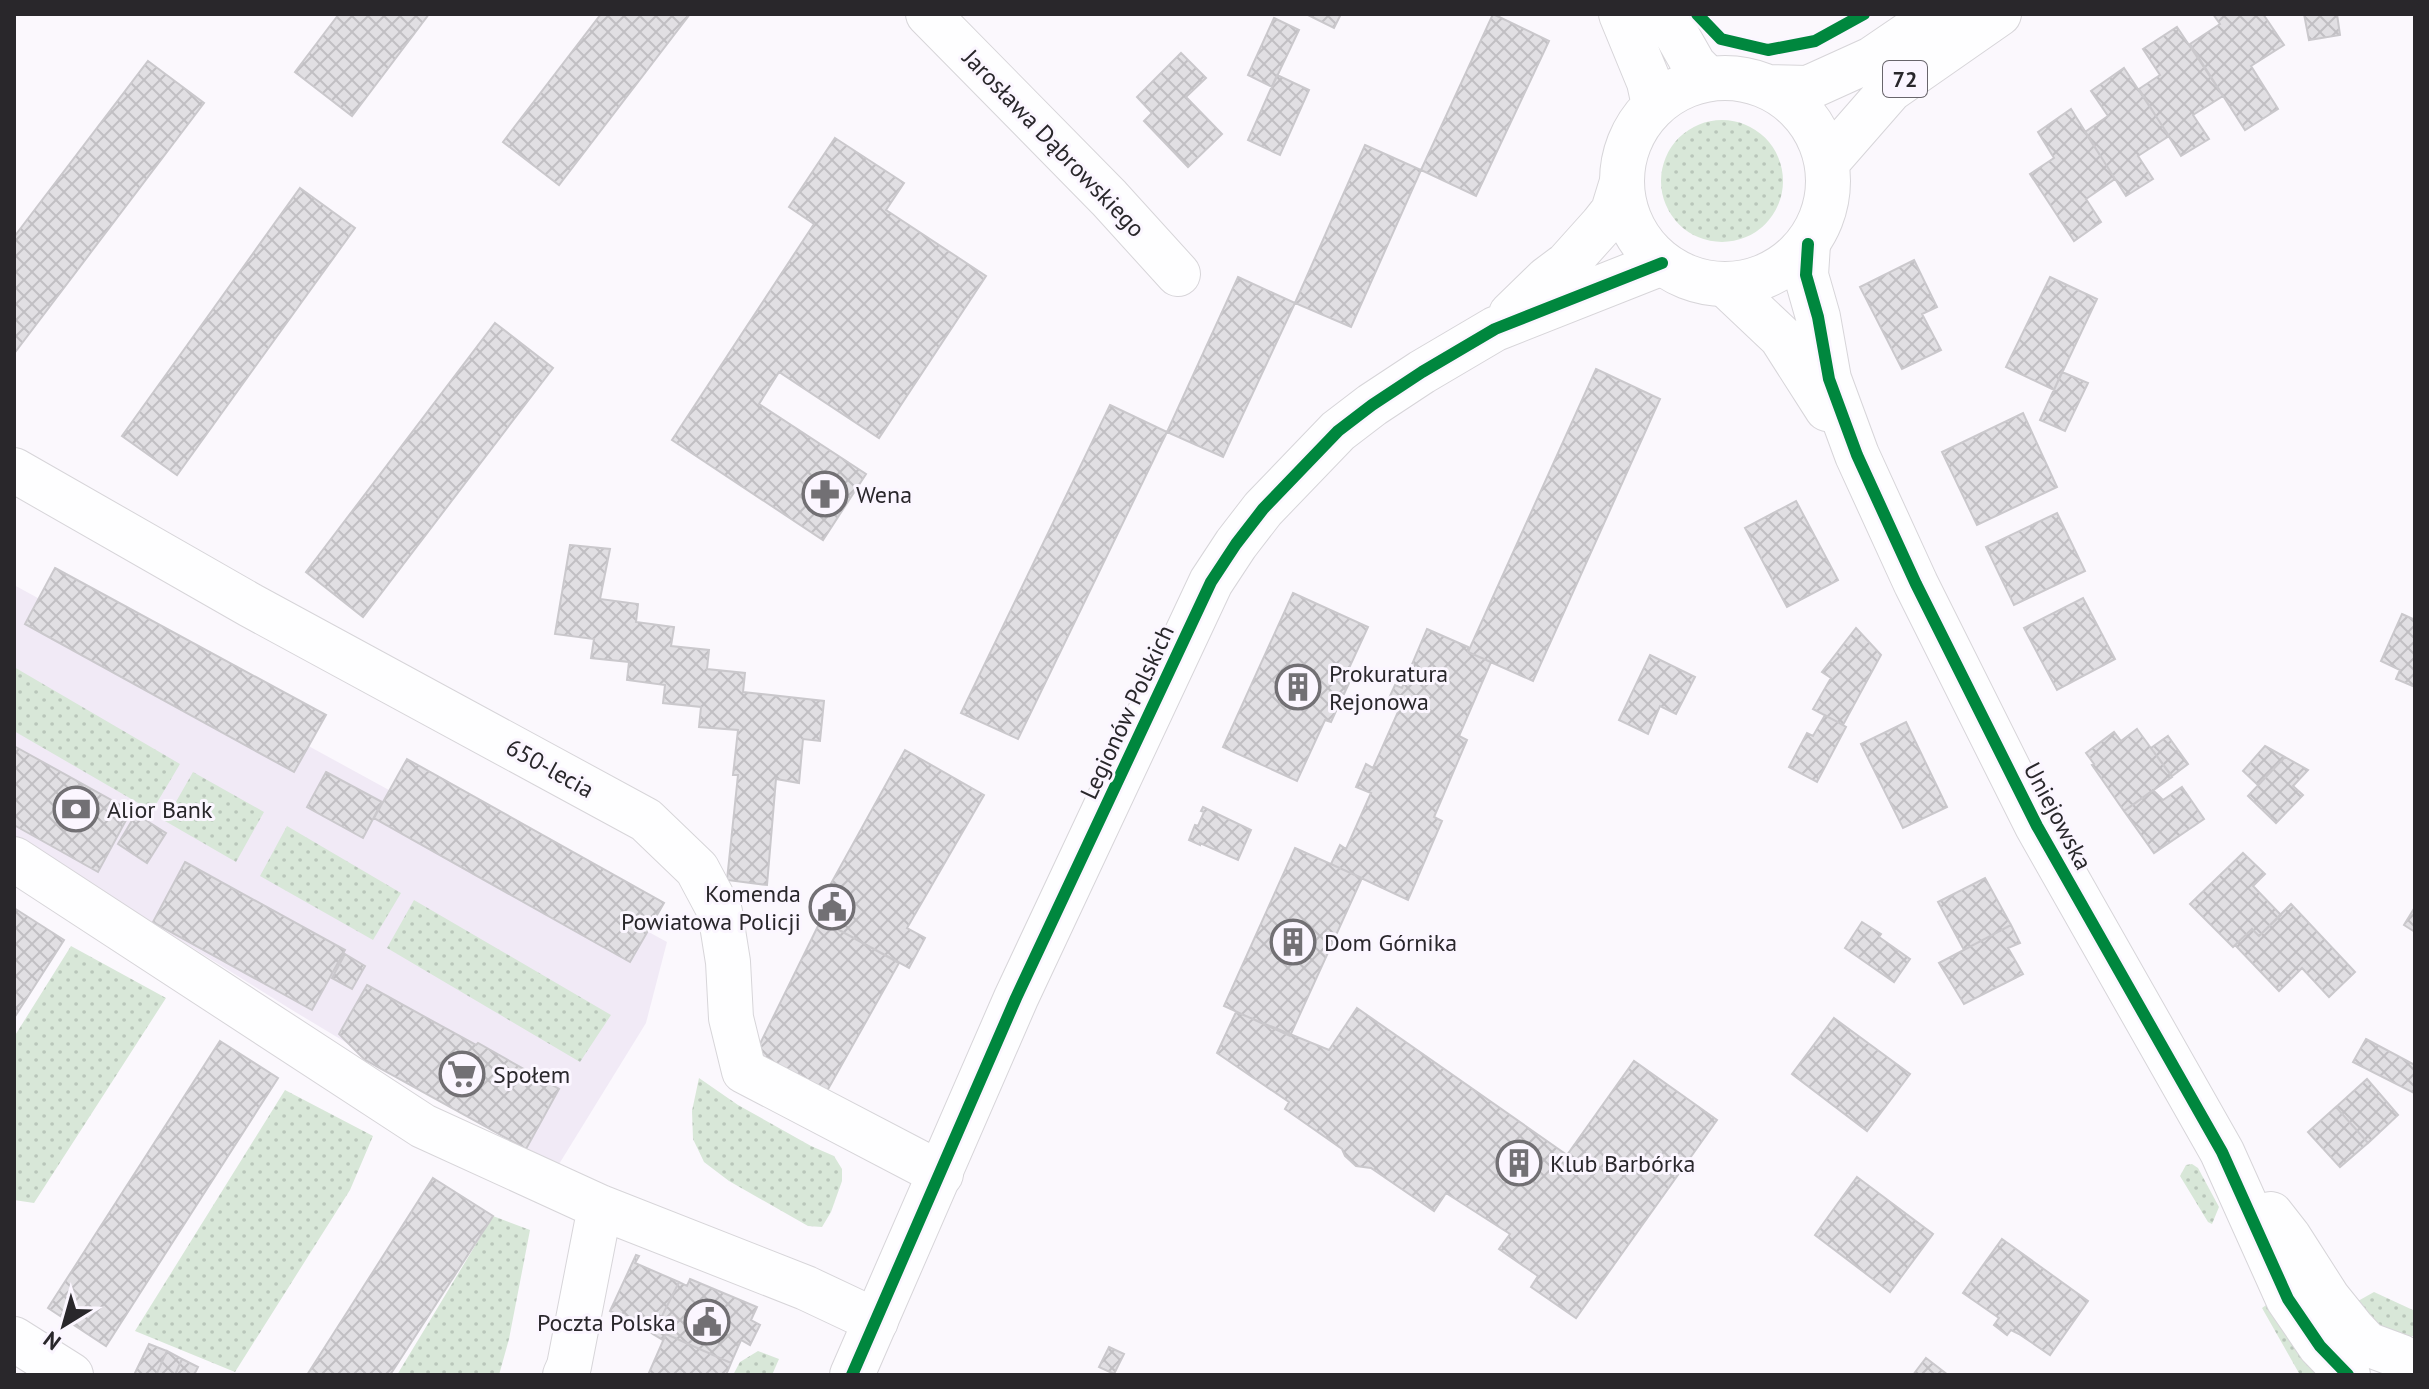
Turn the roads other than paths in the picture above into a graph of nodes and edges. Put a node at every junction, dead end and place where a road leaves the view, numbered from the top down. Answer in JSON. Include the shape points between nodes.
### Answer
{"nodes":[{"id":1,"x":928,"y":14,"type":"edge"},
{"id":2,"x":1621,"y":14,"type":"edge"},
{"id":3,"x":1665,"y":14,"type":"edge"},
{"id":4,"x":1938,"y":14,"type":"edge"},
{"id":5,"x":1999,"y":14,"type":"edge"},
{"id":6,"x":1708,"y":79,"type":"junction"},
{"id":7,"x":1770,"y":87,"type":"junction"},
{"id":8,"x":1654,"y":105,"type":"junction"},
{"id":9,"x":1828,"y":161,"type":"junction"},
{"id":10,"x":1621,"y":185,"type":"junction"},
{"id":11,"x":1808,"y":244,"type":"junction"},
{"id":12,"x":1662,"y":263,"type":"junction"},
{"id":13,"x":1178,"y":274,"type":"dead end"},
{"id":14,"x":1726,"y":285,"type":"junction"},
{"id":15,"x":1495,"y":329,"type":"junction"},
{"id":16,"x":1857,"y":455,"type":"junction"},
{"id":17,"x":14,"y":470,"type":"edge"},
{"id":18,"x":14,"y":859,"type":"edge"},
{"id":19,"x":2222,"y":1152,"type":"junction"},
{"id":20,"x":941,"y":1174,"type":"junction"},
{"id":21,"x":600,"y":1207,"type":"junction"},
{"id":22,"x":876,"y":1321,"type":"junction"},
{"id":23,"x":14,"y":1339,"type":"edge"},
{"id":24,"x":2397,"y":1362,"type":"edge"},
{"id":25,"x":71,"y":1375,"type":"edge"},
{"id":26,"x":565,"y":1375,"type":"edge"},
{"id":27,"x":852,"y":1375,"type":"edge"},
{"id":28,"x":2348,"y":1375,"type":"edge"}],
"edges":[{"from":1,"to":13,"type":"street","name":"Jarosława Dąbrowskiego"},
{"from":2,"to":8,"type":"street"},
{"from":3,"to":6,"type":"street"},
{"from":4,"to":7,"type":"street","number":"72","via":[[1872,59],[1808,88]]},
{"from":5,"to":9,"type":"street","number":"72","via":[[1890,90]]},
{"from":6,"to":7,"type":"street","number":"72","via":[[1729,77]]},
{"from":6,"to":8,"type":"street","number":"72","via":[[1680,88]]},
{"from":7,"to":9,"type":"street","number":"72","via":[[1808,117]]},
{"from":8,"to":10,"type":"street","number":"72","via":[[1624,155]]},
{"from":9,"to":11,"type":"street","number":"72","via":[[1823,219]]},
{"from":10,"to":12,"type":"street","number":"72","via":[[1627,215],[1641,241]]},
{"from":10,"to":15,"type":"street","name":"Legionów Polskich","via":[[1602,225]]},
{"from":11,"to":14,"type":"street","number":"72","via":[[1785,266],[1757,280]]},
{"from":11,"to":16,"type":"street","name":"Uniejowska","via":[[1806,275],[1829,379]]},
{"from":12,"to":14,"type":"street","number":"72","via":[[1692,279]]},
{"from":12,"to":15,"type":"street","name":"Legionów Polskich"},
{"from":14,"to":16,"type":"street","name":"Uniejowska","via":[[1781,337]]},
{"from":15,"to":20,"type":"street","name":"Legionów Polskich","via":[[1338,431],[1263,509],[1211,582],[1016,998]]},
{"from":16,"to":19,"type":"street","name":"Uniejowska","via":[[2037,826]]},
{"from":17,"to":20,"type":"street","name":"650-lecia","via":[[646,820],[697,869],[720,912],[731,1018],[744,1071]]},
{"from":18,"to":21,"type":"street","via":[[423,1126]]},
{"from":19,"to":24,"type":"street","name":"Uniejowska","via":[[2353,1329]]},
{"from":19,"to":28,"type":"street","name":"Uniejowska","via":[[2296,1313]]},
{"from":20,"to":22,"type":"street","name":"Legionów Polskich"},
{"from":21,"to":22,"type":"street"},
{"from":21,"to":26,"type":"street"},
{"from":22,"to":27,"type":"street","name":"Legionów Polskich"},
{"from":23,"to":25,"type":"street"}]}
